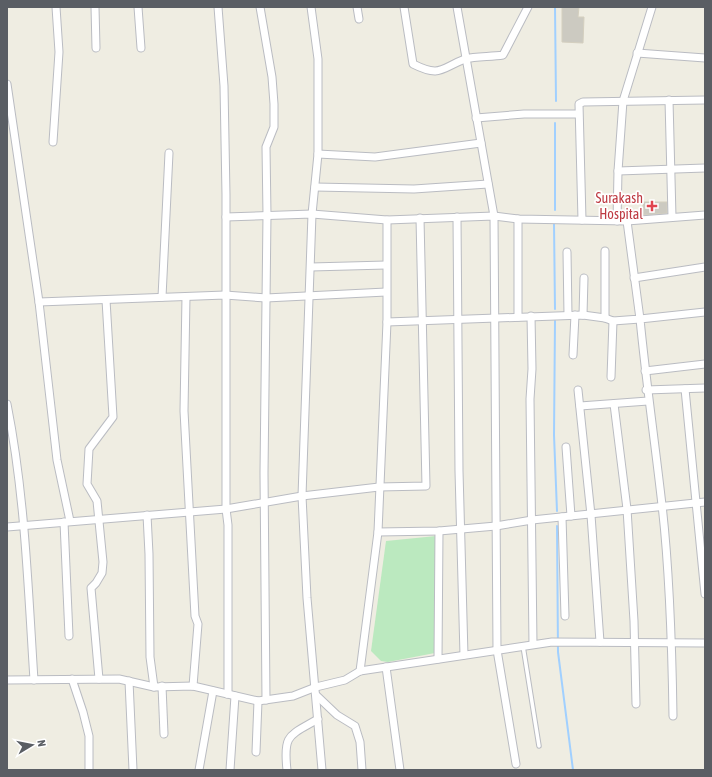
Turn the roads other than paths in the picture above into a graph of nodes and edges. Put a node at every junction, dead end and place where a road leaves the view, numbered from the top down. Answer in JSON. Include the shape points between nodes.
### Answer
{"nodes":[{"id":1,"x":56,"y":7,"type":"edge"},
{"id":2,"x":95,"y":7,"type":"edge"},
{"id":3,"x":138,"y":7,"type":"edge"},
{"id":4,"x":218,"y":7,"type":"edge"},
{"id":5,"x":260,"y":7,"type":"edge"},
{"id":6,"x":311,"y":7,"type":"edge"},
{"id":7,"x":356,"y":7,"type":"edge"},
{"id":8,"x":404,"y":7,"type":"edge"},
{"id":9,"x":457,"y":7,"type":"edge"},
{"id":10,"x":528,"y":7,"type":"edge"},
{"id":11,"x":652,"y":7,"type":"edge"},
{"id":12,"x":359,"y":19,"type":"dead end"},
{"id":13,"x":96,"y":48,"type":"dead end"},
{"id":14,"x":141,"y":48,"type":"dead end"},
{"id":15,"x":638,"y":53,"type":"junction"},
{"id":16,"x":705,"y":58,"type":"edge"},
{"id":17,"x":466,"y":59,"type":"junction"},
{"id":18,"x":7,"y":84,"type":"edge"},
{"id":19,"x":669,"y":100,"type":"junction"},
{"id":20,"x":705,"y":100,"type":"edge"},
{"id":21,"x":623,"y":101,"type":"junction"},
{"id":22,"x":578,"y":114,"type":"junction"},
{"id":23,"x":476,"y":118,"type":"junction"},
{"id":24,"x":53,"y":142,"type":"dead end"},
{"id":25,"x":481,"y":143,"type":"junction"},
{"id":26,"x":169,"y":153,"type":"dead end"},
{"id":27,"x":318,"y":154,"type":"junction"},
{"id":28,"x":671,"y":168,"type":"junction"},
{"id":29,"x":705,"y":168,"type":"edge"},
{"id":30,"x":618,"y":171,"type":"junction"},
{"id":31,"x":488,"y":184,"type":"junction"},
{"id":32,"x":315,"y":186,"type":"junction"},
{"id":33,"x":312,"y":214,"type":"junction"},
{"id":34,"x":267,"y":215,"type":"junction"},
{"id":35,"x":705,"y":215,"type":"edge"},
{"id":36,"x":494,"y":216,"type":"junction"},
{"id":37,"x":226,"y":217,"type":"junction"},
{"id":38,"x":457,"y":217,"type":"junction"},
{"id":39,"x":672,"y":217,"type":"junction"},
{"id":40,"x":420,"y":218,"type":"junction"},
{"id":41,"x":518,"y":219,"type":"junction"},
{"id":42,"x":387,"y":220,"type":"junction"},
{"id":43,"x":582,"y":220,"type":"junction"},
{"id":44,"x":617,"y":221,"type":"junction"},
{"id":45,"x":627,"y":221,"type":"junction"},
{"id":46,"x":605,"y":251,"type":"dead end"},
{"id":47,"x":567,"y":252,"type":"dead end"},
{"id":48,"x":386,"y":264,"type":"junction"},
{"id":49,"x":311,"y":267,"type":"junction"},
{"id":50,"x":705,"y":267,"type":"edge"},
{"id":51,"x":584,"y":278,"type":"dead end"},
{"id":52,"x":634,"y":278,"type":"junction"},
{"id":53,"x":386,"y":292,"type":"junction"},
{"id":54,"x":225,"y":295,"type":"junction"},
{"id":55,"x":310,"y":295,"type":"junction"},
{"id":56,"x":186,"y":296,"type":"junction"},
{"id":57,"x":162,"y":297,"type":"junction"},
{"id":58,"x":266,"y":298,"type":"junction"},
{"id":59,"x":106,"y":300,"type":"junction"},
{"id":60,"x":39,"y":302,"type":"junction"},
{"id":61,"x":705,"y":312,"type":"edge"},
{"id":62,"x":572,"y":315,"type":"junction"},
{"id":63,"x":583,"y":315,"type":"junction"},
{"id":64,"x":531,"y":316,"type":"junction"},
{"id":65,"x":495,"y":317,"type":"junction"},
{"id":66,"x":518,"y":317,"type":"junction"},
{"id":67,"x":604,"y":318,"type":"junction"},
{"id":68,"x":459,"y":319,"type":"junction"},
{"id":69,"x":640,"y":319,"type":"junction"},
{"id":70,"x":424,"y":320,"type":"junction"},
{"id":71,"x":613,"y":321,"type":"junction"},
{"id":72,"x":387,"y":322,"type":"junction"},
{"id":73,"x":573,"y":355,"type":"dead end"},
{"id":74,"x":705,"y":364,"type":"edge"},
{"id":75,"x":645,"y":371,"type":"junction"},
{"id":76,"x":612,"y":377,"type":"dead end"},
{"id":77,"x":705,"y":388,"type":"edge"},
{"id":78,"x":685,"y":389,"type":"junction"},
{"id":79,"x":578,"y":390,"type":"dead end"},
{"id":80,"x":646,"y":390,"type":"junction"},
{"id":81,"x":648,"y":401,"type":"junction"},
{"id":82,"x":7,"y":404,"type":"edge"},
{"id":83,"x":614,"y":404,"type":"junction"},
{"id":84,"x":580,"y":406,"type":"junction"},
{"id":85,"x":566,"y":447,"type":"dead end"},
{"id":86,"x":379,"y":488,"type":"junction"},
{"id":87,"x":302,"y":496,"type":"junction"},
{"id":88,"x":265,"y":502,"type":"junction"},
{"id":89,"x":697,"y":502,"type":"junction"},
{"id":90,"x":705,"y":502,"type":"edge"},
{"id":91,"x":662,"y":505,"type":"junction"},
{"id":92,"x":226,"y":509,"type":"junction"},
{"id":93,"x":627,"y":509,"type":"junction"},
{"id":94,"x":190,"y":512,"type":"junction"},
{"id":95,"x":146,"y":515,"type":"junction"},
{"id":96,"x":591,"y":515,"type":"junction"},
{"id":97,"x":571,"y":516,"type":"junction"},
{"id":98,"x":562,"y":517,"type":"junction"},
{"id":99,"x":100,"y":519,"type":"junction"},
{"id":100,"x":532,"y":520,"type":"junction"},
{"id":101,"x":67,"y":522,"type":"junction"},
{"id":102,"x":25,"y":525,"type":"junction"},
{"id":103,"x":496,"y":526,"type":"junction"},
{"id":104,"x":7,"y":527,"type":"edge"},
{"id":105,"x":461,"y":529,"type":"junction"},
{"id":106,"x":439,"y":531,"type":"junction"},
{"id":107,"x":378,"y":532,"type":"junction"},
{"id":108,"x":705,"y":594,"type":"edge"},
{"id":109,"x":565,"y":616,"type":"dead end"},
{"id":110,"x":69,"y":636,"type":"dead end"},
{"id":111,"x":600,"y":642,"type":"junction"},
{"id":112,"x":635,"y":643,"type":"junction"},
{"id":113,"x":672,"y":643,"type":"junction"},
{"id":114,"x":705,"y":643,"type":"edge"},
{"id":115,"x":533,"y":644,"type":"junction"},
{"id":116,"x":523,"y":646,"type":"junction"},
{"id":117,"x":497,"y":650,"type":"junction"},
{"id":118,"x":464,"y":655,"type":"junction"},
{"id":119,"x":438,"y":659,"type":"junction"},
{"id":120,"x":386,"y":667,"type":"junction"},
{"id":121,"x":360,"y":670,"type":"junction"},
{"id":122,"x":72,"y":679,"type":"junction"},
{"id":123,"x":99,"y":679,"type":"junction"},
{"id":124,"x":7,"y":680,"type":"edge"},
{"id":125,"x":34,"y":680,"type":"junction"},
{"id":126,"x":128,"y":681,"type":"junction"},
{"id":127,"x":162,"y":686,"type":"junction"},
{"id":128,"x":193,"y":686,"type":"junction"},
{"id":129,"x":154,"y":687,"type":"junction"},
{"id":130,"x":213,"y":691,"type":"junction"},
{"id":131,"x":316,"y":691,"type":"junction"},
{"id":132,"x":226,"y":694,"type":"junction"},
{"id":133,"x":235,"y":696,"type":"junction"},
{"id":134,"x":262,"y":700,"type":"junction"},
{"id":135,"x":636,"y":704,"type":"dead end"},
{"id":136,"x":673,"y":716,"type":"dead end"},
{"id":137,"x":318,"y":719,"type":"junction"},
{"id":138,"x":164,"y":734,"type":"dead end"},
{"id":139,"x":539,"y":746,"type":"dead end"},
{"id":140,"x":256,"y":752,"type":"dead end"},
{"id":141,"x":516,"y":764,"type":"dead end"},
{"id":142,"x":89,"y":770,"type":"edge"},
{"id":143,"x":133,"y":770,"type":"edge"},
{"id":144,"x":198,"y":770,"type":"edge"},
{"id":145,"x":230,"y":770,"type":"edge"},
{"id":146,"x":287,"y":770,"type":"edge"},
{"id":147,"x":322,"y":770,"type":"edge"},
{"id":148,"x":362,"y":770,"type":"edge"},
{"id":149,"x":400,"y":770,"type":"edge"}],
"edges":[{"from":1,"to":24,"type":"street","via":[[59,52]]},
{"from":2,"to":13,"type":"street"},
{"from":3,"to":14,"type":"street"},
{"from":4,"to":37,"type":"street","via":[[224,86]]},
{"from":5,"to":34,"type":"street","via":[[274,104],[274,127],[266,147]]},
{"from":6,"to":27,"type":"street","via":[[318,59]]},
{"from":7,"to":12,"type":"street"},
{"from":8,"to":17,"type":"street","via":[[413,64],[437,71]]},
{"from":9,"to":17,"type":"street"},
{"from":10,"to":17,"type":"street","via":[[503,55]]},
{"from":11,"to":15,"type":"street"},
{"from":15,"to":16,"type":"street"},
{"from":15,"to":21,"type":"street"},
{"from":17,"to":23,"type":"street"},
{"from":18,"to":60,"type":"street"},
{"from":19,"to":20,"type":"street"},
{"from":19,"to":21,"type":"street"},
{"from":19,"to":28,"type":"street"},
{"from":21,"to":22,"type":"street","via":[[583,102],[579,104]]},
{"from":21,"to":30,"type":"street"},
{"from":22,"to":23,"type":"street","via":[[524,114]]},
{"from":22,"to":43,"type":"street"},
{"from":23,"to":25,"type":"street"},
{"from":25,"to":27,"type":"street","via":[[375,157]]},
{"from":25,"to":31,"type":"street"},
{"from":26,"to":57,"type":"street"},
{"from":27,"to":32,"type":"street"},
{"from":28,"to":29,"type":"street"},
{"from":28,"to":30,"type":"street"},
{"from":28,"to":39,"type":"street"},
{"from":30,"to":44,"type":"street"},
{"from":31,"to":32,"type":"street","via":[[414,189]]},
{"from":31,"to":36,"type":"street"},
{"from":32,"to":33,"type":"street"},
{"from":33,"to":34,"type":"street"},
{"from":33,"to":42,"type":"street"},
{"from":33,"to":49,"type":"street"},
{"from":34,"to":37,"type":"street"},
{"from":34,"to":58,"type":"street"},
{"from":35,"to":39,"type":"street"},
{"from":36,"to":38,"type":"street"},
{"from":36,"to":41,"type":"street"},
{"from":36,"to":65,"type":"street"},
{"from":37,"to":54,"type":"street"},
{"from":38,"to":40,"type":"street"},
{"from":38,"to":68,"type":"street"},
{"from":39,"to":45,"type":"street"},
{"from":40,"to":42,"type":"street"},
{"from":40,"to":70,"type":"street"},
{"from":41,"to":43,"type":"street"},
{"from":41,"to":66,"type":"street"},
{"from":42,"to":48,"type":"street"},
{"from":43,"to":44,"type":"street"},
{"from":44,"to":45,"type":"street"},
{"from":45,"to":52,"type":"street"},
{"from":46,"to":67,"type":"street"},
{"from":47,"to":62,"type":"street"},
{"from":48,"to":49,"type":"street"},
{"from":48,"to":53,"type":"street"},
{"from":49,"to":55,"type":"street"},
{"from":50,"to":52,"type":"street"},
{"from":51,"to":63,"type":"street"},
{"from":52,"to":69,"type":"street"},
{"from":53,"to":55,"type":"street"},
{"from":53,"to":72,"type":"street"},
{"from":54,"to":56,"type":"street"},
{"from":54,"to":58,"type":"street"},
{"from":54,"to":92,"type":"street"},
{"from":55,"to":58,"type":"street"},
{"from":55,"to":87,"type":"street"},
{"from":56,"to":57,"type":"street"},
{"from":56,"to":94,"type":"street","via":[[184,411]]},
{"from":57,"to":59,"type":"street"},
{"from":58,"to":88,"type":"street"},
{"from":59,"to":60,"type":"street"},
{"from":59,"to":99,"type":"street","via":[[113,416],[89,449],[88,484],[97,501]]},
{"from":60,"to":101,"type":"street","via":[[57,460]]},
{"from":61,"to":69,"type":"street"},
{"from":62,"to":63,"type":"street"},
{"from":62,"to":64,"type":"street"},
{"from":62,"to":73,"type":"street"},
{"from":63,"to":67,"type":"street"},
{"from":64,"to":66,"type":"street"},
{"from":64,"to":100,"type":"street"},
{"from":65,"to":66,"type":"street"},
{"from":65,"to":68,"type":"street"},
{"from":65,"to":103,"type":"street"},
{"from":67,"to":71,"type":"street"},
{"from":68,"to":70,"type":"street"},
{"from":68,"to":105,"type":"street"},
{"from":69,"to":71,"type":"street"},
{"from":69,"to":75,"type":"street"},
{"from":70,"to":72,"type":"street"},
{"from":70,"to":86,"type":"street","via":[[426,486]]},
{"from":71,"to":76,"type":"street"},
{"from":72,"to":86,"type":"street"},
{"from":74,"to":75,"type":"street"},
{"from":75,"to":80,"type":"street"},
{"from":77,"to":78,"type":"street"},
{"from":78,"to":80,"type":"street"},
{"from":78,"to":89,"type":"street"},
{"from":79,"to":84,"type":"street"},
{"from":80,"to":81,"type":"street"},
{"from":81,"to":83,"type":"street"},
{"from":81,"to":91,"type":"street"},
{"from":82,"to":102,"type":"street"},
{"from":83,"to":84,"type":"street"},
{"from":83,"to":93,"type":"street"},
{"from":84,"to":96,"type":"street"},
{"from":85,"to":97,"type":"street"},
{"from":86,"to":87,"type":"street"},
{"from":86,"to":107,"type":"street"},
{"from":87,"to":88,"type":"street"},
{"from":87,"to":131,"type":"street","via":[[307,598]]},
{"from":88,"to":92,"type":"street"},
{"from":88,"to":134,"type":"street"},
{"from":89,"to":90,"type":"street"},
{"from":89,"to":91,"type":"street"},
{"from":89,"to":108,"type":"street"},
{"from":91,"to":93,"type":"street"},
{"from":91,"to":113,"type":"street"},
{"from":92,"to":94,"type":"street"},
{"from":92,"to":132,"type":"street"},
{"from":93,"to":96,"type":"street"},
{"from":93,"to":112,"type":"street"},
{"from":94,"to":95,"type":"street"},
{"from":94,"to":128,"type":"street","via":[[195,616],[198,624]]},
{"from":95,"to":99,"type":"street"},
{"from":95,"to":129,"type":"street","via":[[150,657]]},
{"from":96,"to":97,"type":"street"},
{"from":96,"to":111,"type":"street"},
{"from":97,"to":98,"type":"street"},
{"from":98,"to":100,"type":"street"},
{"from":98,"to":109,"type":"street"},
{"from":99,"to":101,"type":"street"},
{"from":99,"to":123,"type":"street","via":[[102,573],[91,588]]},
{"from":100,"to":103,"type":"street"},
{"from":100,"to":115,"type":"street"},
{"from":101,"to":102,"type":"street"},
{"from":101,"to":110,"type":"street"},
{"from":102,"to":104,"type":"street"},
{"from":102,"to":125,"type":"street"},
{"from":103,"to":105,"type":"street"},
{"from":103,"to":117,"type":"street"},
{"from":105,"to":106,"type":"street"},
{"from":105,"to":118,"type":"street"},
{"from":106,"to":107,"type":"street"},
{"from":106,"to":119,"type":"street"},
{"from":107,"to":121,"type":"street"},
{"from":111,"to":112,"type":"street"},
{"from":111,"to":115,"type":"street"},
{"from":112,"to":113,"type":"street"},
{"from":112,"to":135,"type":"street"},
{"from":113,"to":114,"type":"street"},
{"from":113,"to":136,"type":"street"},
{"from":115,"to":116,"type":"street"},
{"from":116,"to":117,"type":"street"},
{"from":116,"to":139,"type":"lane"},
{"from":117,"to":118,"type":"street"},
{"from":117,"to":141,"type":"street"},
{"from":118,"to":119,"type":"street"},
{"from":119,"to":120,"type":"street"},
{"from":120,"to":121,"type":"street"},
{"from":120,"to":149,"type":"street"},
{"from":121,"to":131,"type":"street","via":[[345,680]]},
{"from":122,"to":123,"type":"street"},
{"from":122,"to":125,"type":"street"},
{"from":122,"to":142,"type":"street","via":[[89,736]]},
{"from":123,"to":126,"type":"street"},
{"from":124,"to":125,"type":"street"},
{"from":126,"to":129,"type":"street"},
{"from":126,"to":143,"type":"street"},
{"from":127,"to":128,"type":"street"},
{"from":127,"to":129,"type":"street"},
{"from":127,"to":138,"type":"street"},
{"from":128,"to":130,"type":"street"},
{"from":130,"to":132,"type":"street"},
{"from":130,"to":144,"type":"street"},
{"from":131,"to":134,"type":"street"},
{"from":131,"to":137,"type":"street"},
{"from":131,"to":148,"type":"street","via":[[337,715],[355,726],[360,742]]},
{"from":132,"to":133,"type":"street"},
{"from":133,"to":134,"type":"street"},
{"from":133,"to":145,"type":"street"},
{"from":134,"to":140,"type":"street"},
{"from":137,"to":146,"type":"street","via":[[291,735],[285,750]]},
{"from":137,"to":147,"type":"street"}]}
